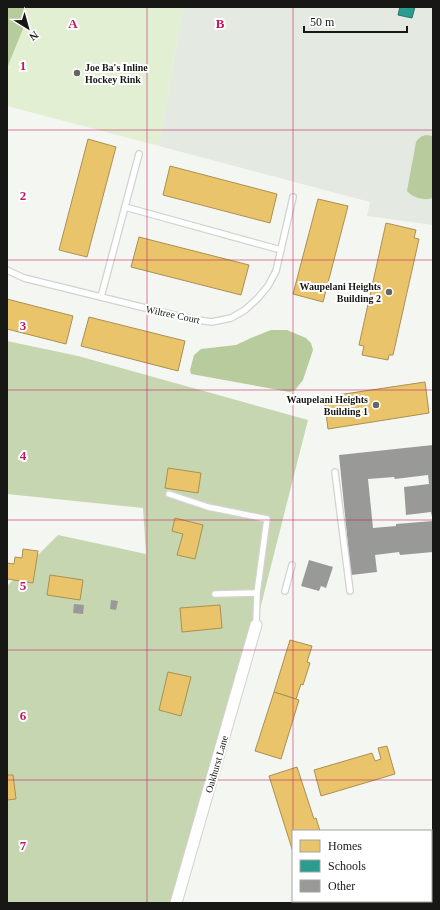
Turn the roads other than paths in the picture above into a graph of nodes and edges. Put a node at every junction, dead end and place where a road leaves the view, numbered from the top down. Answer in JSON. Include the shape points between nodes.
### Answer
{"nodes":[{"id":1,"x":139,"y":154,"type":"dead end"},
{"id":2,"x":294,"y":197,"type":"dead end"},
{"id":3,"x":125,"y":207,"type":"junction"},
{"id":4,"x":281,"y":250,"type":"junction"},
{"id":5,"x":7,"y":270,"type":"edge"},
{"id":6,"x":101,"y":297,"type":"junction"},
{"id":7,"x":335,"y":472,"type":"dead end"},
{"id":8,"x":169,"y":494,"type":"dead end"},
{"id":9,"x":292,"y":565,"type":"dead end"},
{"id":10,"x":285,"y":591,"type":"dead end"},
{"id":11,"x":350,"y":591,"type":"dead end"},
{"id":12,"x":257,"y":593,"type":"junction"},
{"id":13,"x":215,"y":594,"type":"dead end"},
{"id":14,"x":256,"y":625,"type":"joint"},
{"id":15,"x":176,"y":903,"type":"edge"}],
"edges":[{"from":1,"to":3,"type":"lane"},
{"from":2,"to":4,"type":"lane","name":"Wiltree Court"},
{"from":3,"to":4,"type":"lane"},
{"from":3,"to":6,"type":"lane"},
{"from":4,"to":6,"type":"lane","name":"Wiltree Court","via":[[276,271],[268,286],[245,310],[231,318],[212,322],[190,319]]},
{"from":5,"to":6,"type":"lane","name":"Wiltree Court","via":[[24,278]]},
{"from":7,"to":11,"type":"lane"},
{"from":8,"to":12,"type":"lane","via":[[208,507],[267,519]]},
{"from":9,"to":10,"type":"lane"},
{"from":12,"to":13,"type":"lane"},
{"from":12,"to":14,"type":"lane"},
{"from":14,"to":15,"type":"street","name":"Oakhurst Lane"}]}
